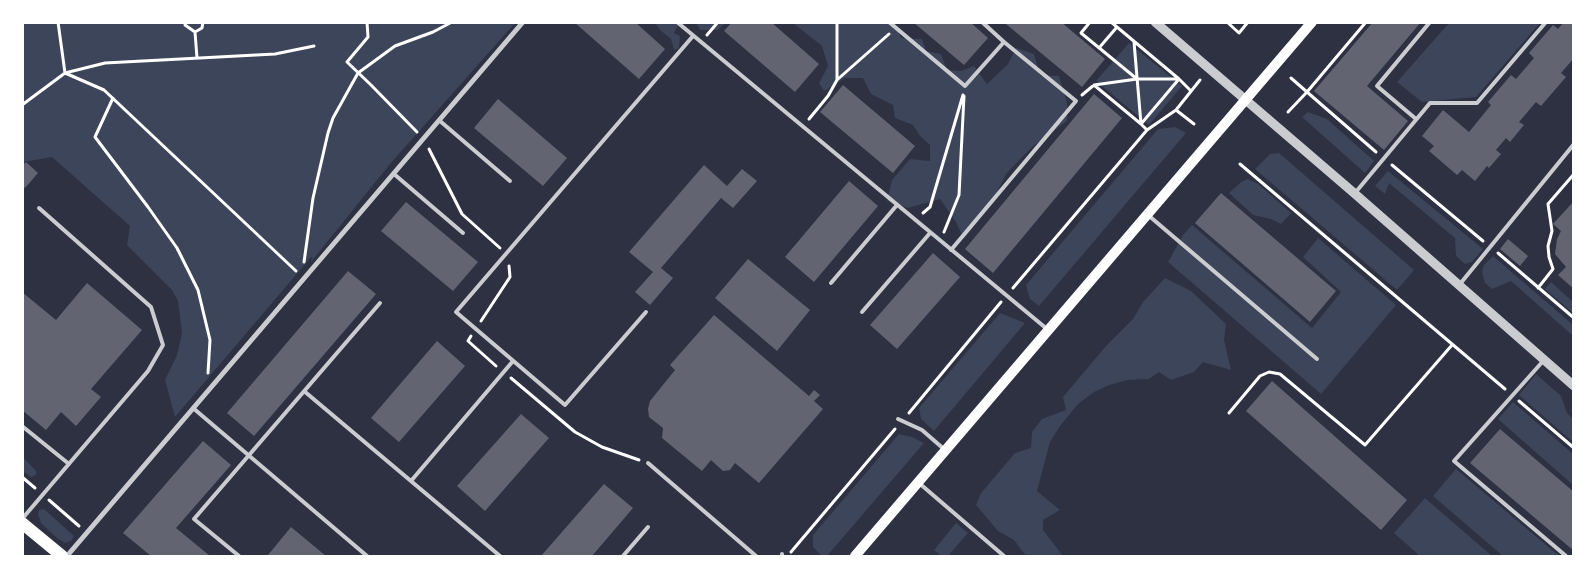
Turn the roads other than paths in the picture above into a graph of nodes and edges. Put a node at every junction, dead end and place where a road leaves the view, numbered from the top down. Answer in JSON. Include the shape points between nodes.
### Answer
{"nodes":[{"id":1,"x":523,"y":22,"type":"edge"},
{"id":2,"x":677,"y":22,"type":"edge"},
{"id":3,"x":889,"y":22,"type":"edge"},
{"id":4,"x":982,"y":22,"type":"edge"},
{"id":5,"x":1155,"y":22,"type":"edge"},
{"id":6,"x":1312,"y":22,"type":"edge"},
{"id":7,"x":1430,"y":22,"type":"edge"},
{"id":8,"x":1546,"y":22,"type":"edge"},
{"id":9,"x":693,"y":36,"type":"junction"},
{"id":10,"x":1004,"y":42,"type":"junction"},
{"id":11,"x":1246,"y":100,"type":"junction"},
{"id":12,"x":1416,"y":119,"type":"junction"},
{"id":13,"x":440,"y":121,"type":"junction"},
{"id":14,"x":1573,"y":147,"type":"edge"},
{"id":15,"x":394,"y":174,"type":"junction"},
{"id":16,"x":510,"y":181,"type":"dead end"},
{"id":17,"x":1354,"y":193,"type":"junction"},
{"id":18,"x":897,"y":205,"type":"junction"},
{"id":19,"x":39,"y":208,"type":"dead end"},
{"id":20,"x":1148,"y":215,"type":"junction"},
{"id":21,"x":463,"y":232,"type":"dead end"},
{"id":22,"x":930,"y":233,"type":"junction"},
{"id":23,"x":951,"y":250,"type":"junction"},
{"id":24,"x":831,"y":283,"type":"dead end"},
{"id":25,"x":1459,"y":285,"type":"junction"},
{"id":26,"x":380,"y":303,"type":"dead end"},
{"id":27,"x":646,"y":312,"type":"dead end"},
{"id":28,"x":862,"y":312,"type":"dead end"},
{"id":29,"x":1048,"y":331,"type":"junction"},
{"id":30,"x":1317,"y":360,"type":"dead end"},
{"id":31,"x":1544,"y":360,"type":"junction"},
{"id":32,"x":513,"y":361,"type":"junction"},
{"id":33,"x":1574,"y":386,"type":"edge"},
{"id":34,"x":304,"y":391,"type":"junction"},
{"id":35,"x":193,"y":408,"type":"junction"},
{"id":36,"x":898,"y":419,"type":"dead end"},
{"id":37,"x":22,"y":426,"type":"edge"},
{"id":38,"x":945,"y":450,"type":"junction"},
{"id":39,"x":248,"y":455,"type":"junction"},
{"id":40,"x":648,"y":463,"type":"road end"},
{"id":41,"x":70,"y":464,"type":"junction"},
{"id":42,"x":411,"y":481,"type":"junction"},
{"id":43,"x":918,"y":482,"type":"junction"},
{"id":44,"x":22,"y":521,"type":"edge"},
{"id":45,"x":648,"y":528,"type":"dead end"},
{"id":46,"x":62,"y":556,"type":"edge"},
{"id":47,"x":67,"y":556,"type":"edge"},
{"id":48,"x":239,"y":556,"type":"edge"},
{"id":49,"x":367,"y":556,"type":"edge"},
{"id":50,"x":500,"y":556,"type":"edge"},
{"id":51,"x":623,"y":556,"type":"edge"},
{"id":52,"x":756,"y":556,"type":"edge"},
{"id":53,"x":855,"y":556,"type":"edge"},
{"id":54,"x":1004,"y":556,"type":"edge"},
{"id":55,"x":1566,"y":556,"type":"edge"}],
"edges":[{"from":1,"to":13,"type":"street"},
{"from":2,"to":9,"type":"lane"},
{"from":3,"to":10,"type":"lane","via":[[965,86]]},
{"from":4,"to":10,"type":"lane"},
{"from":5,"to":11,"type":"street"},
{"from":6,"to":11,"type":"main road"},
{"from":7,"to":12,"type":"lane","via":[[1377,86]]},
{"from":8,"to":12,"type":"lane","via":[[1477,103],[1430,103]]},
{"from":9,"to":18,"type":"lane"},
{"from":9,"to":32,"type":"lane","via":[[456,312]]},
{"from":10,"to":23,"type":"lane","via":[[1076,101]]},
{"from":11,"to":17,"type":"street"},
{"from":11,"to":20,"type":"main road"},
{"from":12,"to":17,"type":"lane"},
{"from":13,"to":15,"type":"street"},
{"from":13,"to":16,"type":"lane"},
{"from":14,"to":25,"type":"lane"},
{"from":15,"to":21,"type":"lane"},
{"from":15,"to":35,"type":"street"},
{"from":17,"to":25,"type":"street"},
{"from":18,"to":22,"type":"lane"},
{"from":18,"to":24,"type":"lane"},
{"from":19,"to":41,"type":"lane","via":[[151,307],[163,345],[148,371]]},
{"from":20,"to":29,"type":"main road"},
{"from":20,"to":30,"type":"lane"},
{"from":22,"to":23,"type":"lane"},
{"from":22,"to":28,"type":"lane"},
{"from":23,"to":29,"type":"lane"},
{"from":25,"to":31,"type":"street"},
{"from":26,"to":34,"type":"lane"},
{"from":27,"to":32,"type":"lane","via":[[565,405]]},
{"from":29,"to":38,"type":"main road"},
{"from":31,"to":33,"type":"street"},
{"from":31,"to":55,"type":"lane","via":[[1454,461]]},
{"from":32,"to":42,"type":"lane"},
{"from":34,"to":39,"type":"lane"},
{"from":34,"to":42,"type":"lane"},
{"from":35,"to":39,"type":"lane"},
{"from":35,"to":47,"type":"street"},
{"from":36,"to":38,"type":"lane","via":[[922,430]]},
{"from":37,"to":41,"type":"lane"},
{"from":38,"to":43,"type":"main road"},
{"from":39,"to":48,"type":"lane","via":[[194,519]]},
{"from":39,"to":49,"type":"lane"},
{"from":40,"to":52,"type":"lane"},
{"from":41,"to":44,"type":"lane"},
{"from":42,"to":50,"type":"lane"},
{"from":43,"to":53,"type":"main road"},
{"from":43,"to":54,"type":"lane"},
{"from":44,"to":46,"type":"main road"},
{"from":45,"to":51,"type":"lane"}]}
